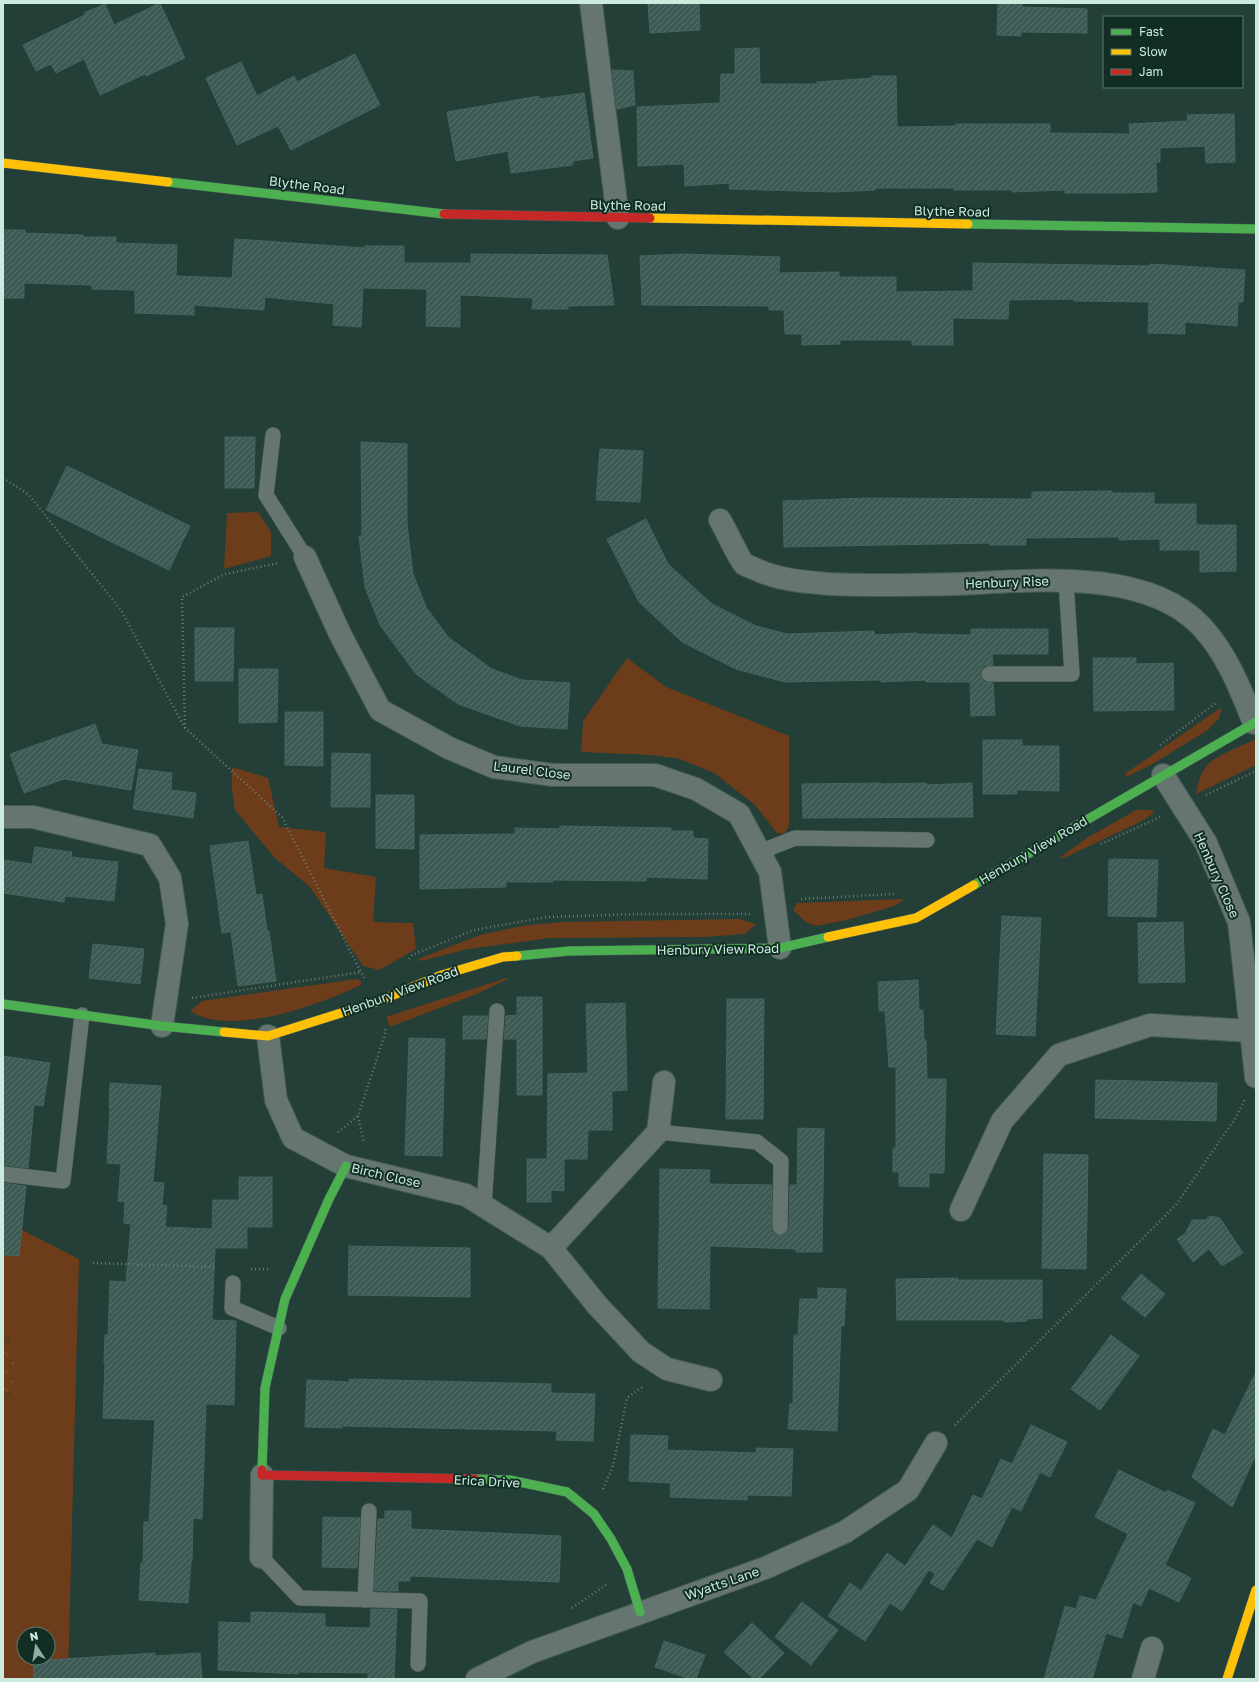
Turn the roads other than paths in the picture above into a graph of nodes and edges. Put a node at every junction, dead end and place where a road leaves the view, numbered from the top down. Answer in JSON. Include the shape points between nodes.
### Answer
{"nodes":[{"id":1,"x":591,"y":3,"type":"edge"},
{"id":2,"x":3,"y":163,"type":"edge"},
{"id":3,"x":618,"y":218,"type":"junction"},
{"id":4,"x":1256,"y":229,"type":"edge"},
{"id":5,"x":273,"y":435,"type":"dead end"},
{"id":6,"x":720,"y":520,"type":"dead end"},
{"id":7,"x":305,"y":557,"type":"joint"},
{"id":8,"x":1066,"y":580,"type":"junction"},
{"id":9,"x":989,"y":674,"type":"dead end"},
{"id":10,"x":1255,"y":722,"type":"edge"},
{"id":11,"x":1163,"y":775,"type":"junction"},
{"id":12,"x":3,"y":817,"type":"edge"},
{"id":13,"x":927,"y":840,"type":"dead end"},
{"id":14,"x":760,"y":852,"type":"junction"},
{"id":15,"x":780,"y":948,"type":"junction"},
{"id":16,"x":3,"y":1004,"type":"edge"},
{"id":17,"x":497,"y":1011,"type":"dead end"},
{"id":18,"x":82,"y":1015,"type":"junction"},
{"id":19,"x":164,"y":1016,"type":"junction"},
{"id":20,"x":1251,"y":1031,"type":"junction"},
{"id":21,"x":268,"y":1036,"type":"junction"},
{"id":22,"x":1256,"y":1077,"type":"edge"},
{"id":23,"x":664,"y":1082,"type":"dead end"},
{"id":24,"x":658,"y":1132,"type":"junction"},
{"id":25,"x":346,"y":1166,"type":"junction"},
{"id":26,"x":3,"y":1174,"type":"edge"},
{"id":27,"x":484,"y":1206,"type":"junction"},
{"id":28,"x":961,"y":1210,"type":"dead end"},
{"id":29,"x":780,"y":1227,"type":"dead end"},
{"id":30,"x":551,"y":1248,"type":"junction"},
{"id":31,"x":232,"y":1283,"type":"dead end"},
{"id":32,"x":279,"y":1328,"type":"junction"},
{"id":33,"x":711,"y":1380,"type":"dead end"},
{"id":34,"x":936,"y":1443,"type":"road end"},
{"id":35,"x":262,"y":1475,"type":"junction"},
{"id":36,"x":369,"y":1511,"type":"dead end"},
{"id":37,"x":261,"y":1557,"type":"joint"},
{"id":38,"x":1256,"y":1590,"type":"edge"},
{"id":39,"x":365,"y":1600,"type":"junction"},
{"id":40,"x":640,"y":1612,"type":"junction"},
{"id":41,"x":1152,"y":1648,"type":"dead end"},
{"id":42,"x":418,"y":1664,"type":"dead end"},
{"id":43,"x":477,"y":1679,"type":"edge"},
{"id":44,"x":1143,"y":1679,"type":"edge"},
{"id":45,"x":1227,"y":1679,"type":"edge"}],
"edges":[{"from":1,"to":3,"type":"street"},
{"from":2,"to":3,"type":"street","name":"Blythe Road","via":[[450,215]]},
{"from":3,"to":4,"type":"street","name":"Blythe Road"},
{"from":5,"to":7,"type":"lane","via":[[266,495]]},
{"from":6,"to":8,"type":"street","name":"Henbury Rise","via":[[744,564],[766,575],[801,582],[873,586]]},
{"from":7,"to":14,"type":"street","name":"Laurel Close","via":[[340,634],[380,710],[449,748],[494,767],[554,775],[655,775],[696,789],[739,814]]},
{"from":8,"to":9,"type":"lane","via":[[1072,674]]},
{"from":8,"to":10,"type":"street","name":"Henbury Rise","via":[[1125,587],[1153,595],[1181,610],[1200,625],[1218,646],[1233,672]]},
{"from":10,"to":11,"type":"street","name":"Henbury View Road"},
{"from":11,"to":15,"type":"street","name":"Henbury View Road","via":[[916,918]]},
{"from":11,"to":20,"type":"street","name":"Henbury Close","via":[[1206,843],[1239,922]]},
{"from":12,"to":19,"type":"street","via":[[33,817],[150,846],[170,878],[176,924]]},
{"from":13,"to":14,"type":"lane","via":[[795,838]]},
{"from":14,"to":15,"type":"street","name":"Laurel Close","via":[[770,872]]},
{"from":15,"to":21,"type":"street","name":"Henbury View Road","via":[[569,951],[503,957],[442,975],[376,1002]]},
{"from":16,"to":18,"type":"street","name":"Henbury View Road"},
{"from":17,"to":27,"type":"lane"},
{"from":18,"to":19,"type":"street","name":"Henbury View Road"},
{"from":18,"to":26,"type":"lane","via":[[63,1182]]},
{"from":19,"to":21,"type":"street","name":"Henbury View Road"},
{"from":20,"to":22,"type":"street","name":"Henbury Close"},
{"from":20,"to":28,"type":"street","via":[[1150,1025],[1059,1055],[1002,1121]]},
{"from":21,"to":25,"type":"street","name":"Birch Close","via":[[276,1100],[293,1138]]},
{"from":23,"to":24,"type":"street"},
{"from":24,"to":29,"type":"lane","via":[[757,1142],[781,1161]]},
{"from":24,"to":30,"type":"street"},
{"from":25,"to":27,"type":"street","name":"Birch Close","via":[[466,1195]]},
{"from":25,"to":32,"type":"street","via":[[285,1299]]},
{"from":27,"to":30,"type":"street","name":"Birch Close"},
{"from":30,"to":33,"type":"street","name":"Birch Close","via":[[597,1305],[641,1352],[667,1369]]},
{"from":31,"to":32,"type":"lane","via":[[232,1308]]},
{"from":32,"to":35,"type":"street","via":[[265,1388]]},
{"from":34,"to":40,"type":"street","name":"Wyatts Lane","via":[[908,1490],[845,1532],[765,1568]]},
{"from":35,"to":37,"type":"street"},
{"from":35,"to":40,"type":"street","name":"Erica Drive","via":[[510,1480],[567,1492],[594,1514],[611,1539],[627,1569]]},
{"from":36,"to":39,"type":"lane"},
{"from":37,"to":39,"type":"lane","via":[[300,1598]]},
{"from":38,"to":45,"type":"street"},
{"from":39,"to":42,"type":"lane","via":[[420,1601]]},
{"from":40,"to":43,"type":"street","name":"Wyatts Lane","via":[[532,1652]]},
{"from":41,"to":44,"type":"street"}]}
